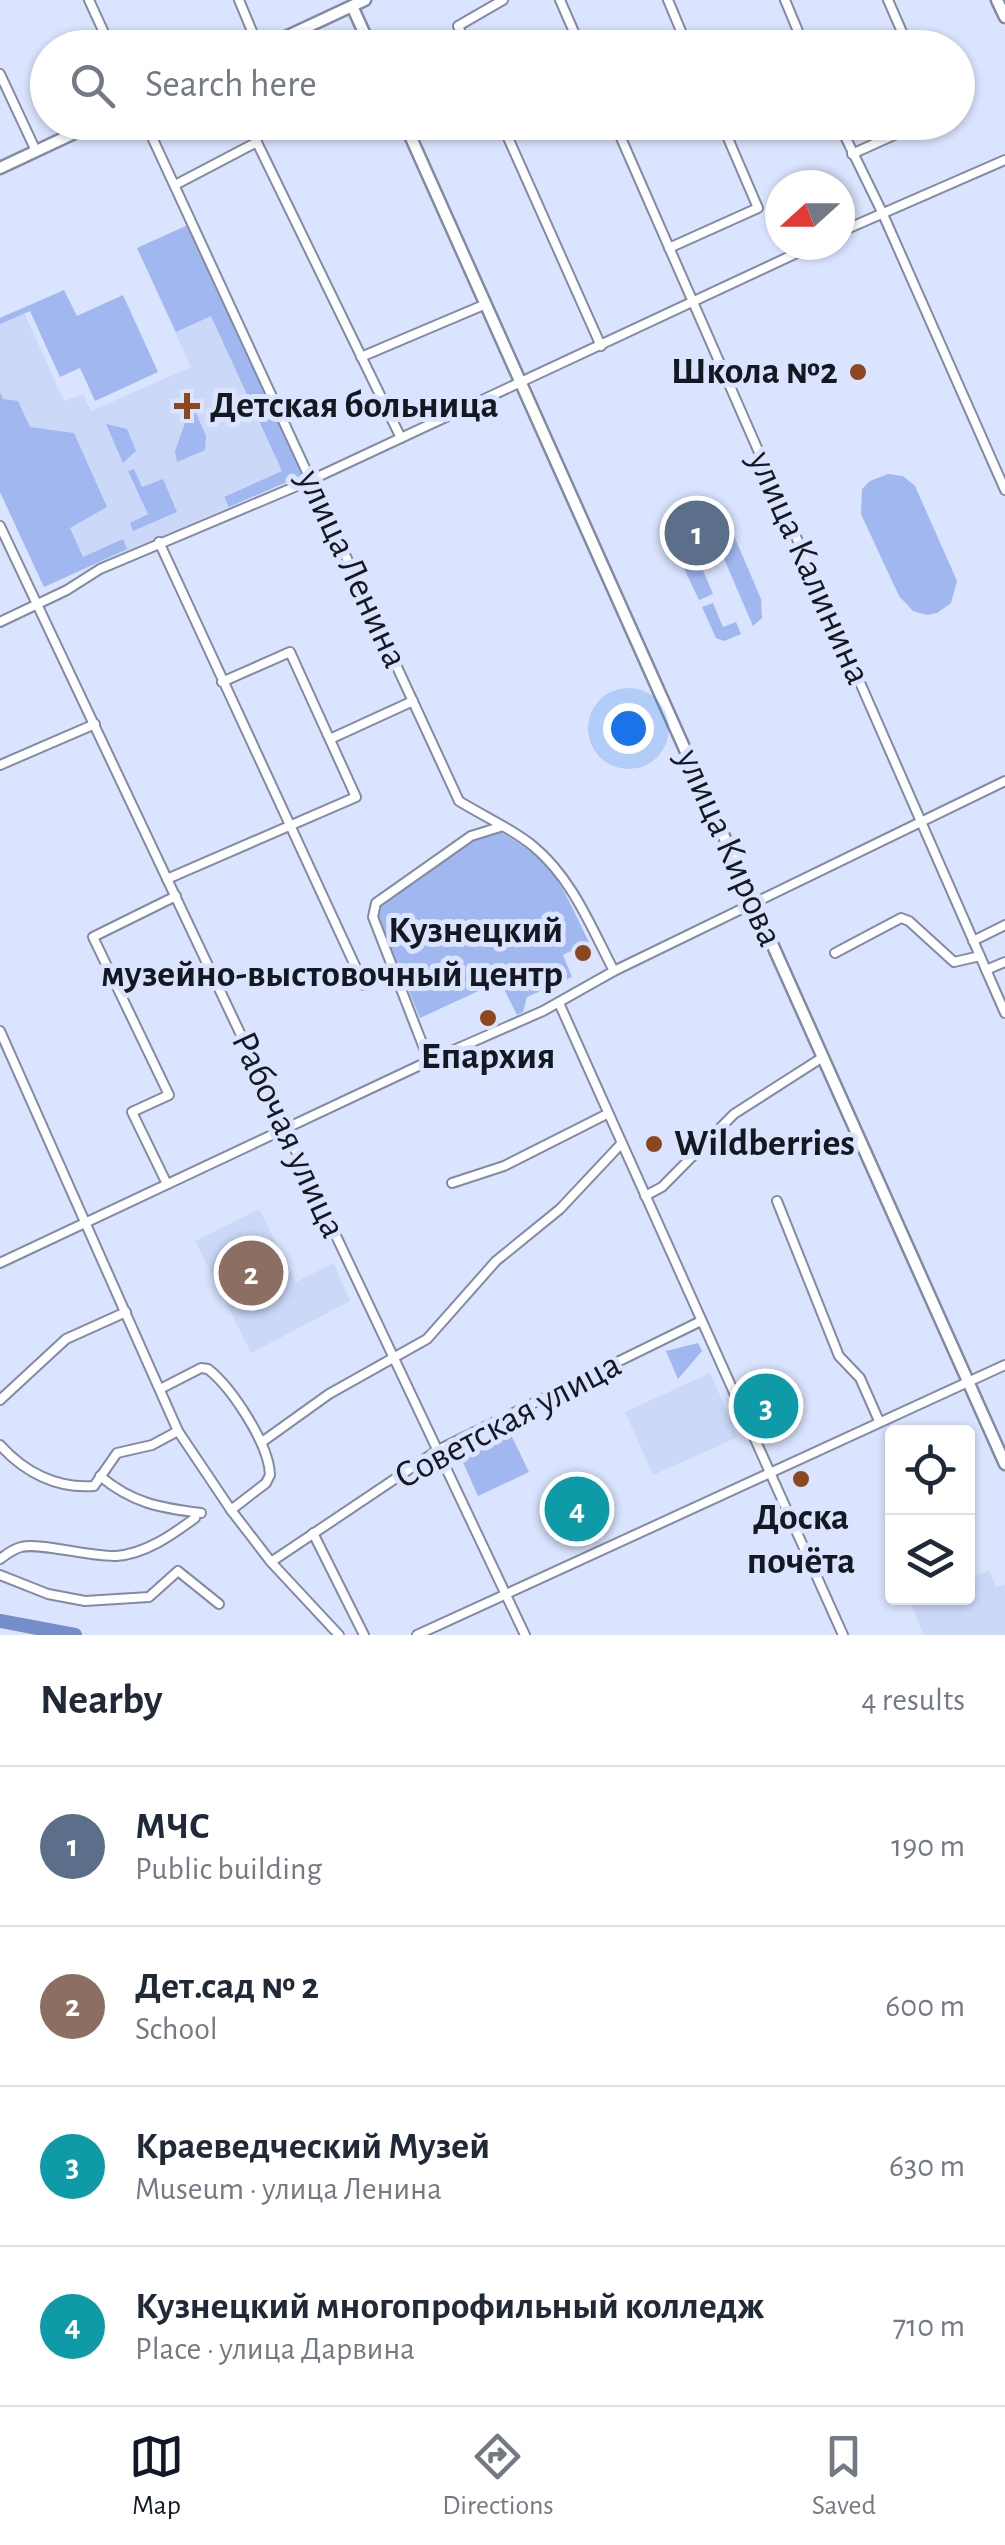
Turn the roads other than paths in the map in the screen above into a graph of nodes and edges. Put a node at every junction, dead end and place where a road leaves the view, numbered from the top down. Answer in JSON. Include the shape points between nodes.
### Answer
{"nodes":[{"id":1,"x":89,"y":0,"type":"edge"},
{"id":2,"x":238,"y":0,"type":"edge"},
{"id":3,"x":365,"y":0,"type":"edge"},
{"id":4,"x":503,"y":0,"type":"edge"},
{"id":5,"x":560,"y":0,"type":"edge"},
{"id":6,"x":668,"y":0,"type":"edge"},
{"id":7,"x":785,"y":0,"type":"edge"},
{"id":8,"x":888,"y":0,"type":"edge"},
{"id":9,"x":998,"y":0,"type":"edge"},
{"id":10,"x":351,"y":3,"type":"edge"},
{"id":11,"x":1005,"y":17,"type":"edge"},
{"id":12,"x":102,"y":30,"type":"edge"},
{"id":13,"x":252,"y":30,"type":"edge"},
{"id":14,"x":296,"y":30,"type":"edge"},
{"id":15,"x":363,"y":30,"type":"edge"},
{"id":16,"x":460,"y":30,"type":"edge"},
{"id":17,"x":573,"y":30,"type":"edge"},
{"id":18,"x":680,"y":30,"type":"edge"},
{"id":19,"x":798,"y":30,"type":"edge"},
{"id":20,"x":901,"y":30,"type":"edge"},
{"id":21,"x":0,"y":74,"type":"edge"},
{"id":22,"x":30,"y":138,"type":"edge"},
{"id":23,"x":31,"y":140,"type":"edge"},
{"id":24,"x":60,"y":140,"type":"edge"},
{"id":25,"x":154,"y":140,"type":"edge"},
{"id":26,"x":412,"y":140,"type":"edge"},
{"id":27,"x":509,"y":140,"type":"edge"},
{"id":28,"x":622,"y":140,"type":"edge"},
{"id":29,"x":729,"y":140,"type":"edge"},
{"id":30,"x":846,"y":140,"type":"edge"},
{"id":31,"x":884,"y":140,"type":"edge"},
{"id":32,"x":257,"y":142,"type":"joint"},
{"id":33,"x":36,"y":151,"type":"junction"},
{"id":34,"x":852,"y":154,"type":"junction"},
{"id":35,"x":1005,"y":160,"type":"edge"},
{"id":36,"x":0,"y":168,"type":"edge"},
{"id":37,"x":175,"y":185,"type":"junction"},
{"id":38,"x":882,"y":212,"type":"junction"},
{"id":39,"x":855,"y":225,"type":"edge"},
{"id":40,"x":669,"y":248,"type":"junction"},
{"id":41,"x":783,"y":260,"type":"edge"},
{"id":42,"x":694,"y":303,"type":"junction"},
{"id":43,"x":486,"y":304,"type":"junction"},
{"id":44,"x":600,"y":346,"type":"junction"},
{"id":45,"x":362,"y":357,"type":"junction"},
{"id":46,"x":521,"y":383,"type":"junction"},
{"id":47,"x":401,"y":438,"type":"junction"},
{"id":48,"x":312,"y":480,"type":"junction"},
{"id":49,"x":1005,"y":490,"type":"edge"},
{"id":50,"x":0,"y":526,"type":"edge"},
{"id":51,"x":160,"y":542,"type":"junction"},
{"id":52,"x":37,"y":604,"type":"junction"},
{"id":53,"x":0,"y":622,"type":"edge"},
{"id":54,"x":222,"y":682,"type":"junction"},
{"id":55,"x":413,"y":701,"type":"junction"},
{"id":56,"x":95,"y":724,"type":"junction"},
{"id":57,"x":330,"y":738,"type":"junction"},
{"id":58,"x":0,"y":765,"type":"edge"},
{"id":59,"x":1005,"y":781,"type":"edge"},
{"id":60,"x":921,"y":821,"type":"junction"},
{"id":61,"x":288,"y":826,"type":"junction"},
{"id":62,"x":502,"y":827,"type":"junction"},
{"id":63,"x":167,"y":878,"type":"junction"},
{"id":64,"x":176,"y":896,"type":"junction"},
{"id":65,"x":755,"y":903,"type":"junction"},
{"id":66,"x":1005,"y":925,"type":"edge"},
{"id":67,"x":973,"y":941,"type":"junction"},
{"id":68,"x":834,"y":953,"type":"dead end"},
{"id":69,"x":980,"y":956,"type":"junction"},
{"id":70,"x":1005,"y":962,"type":"edge"},
{"id":71,"x":986,"y":970,"type":"junction"},
{"id":72,"x":614,"y":971,"type":"junction"},
{"id":73,"x":364,"y":985,"type":"dead end"},
{"id":74,"x":559,"y":1003,"type":"junction"},
{"id":75,"x":1005,"y":1012,"type":"edge"},
{"id":76,"x":0,"y":1031,"type":"edge"},
{"id":77,"x":823,"y":1057,"type":"junction"},
{"id":78,"x":429,"y":1060,"type":"junction"},
{"id":79,"x":607,"y":1114,"type":"junction"},
{"id":80,"x":286,"y":1128,"type":"junction"},
{"id":81,"x":620,"y":1144,"type":"junction"},
{"id":82,"x":166,"y":1184,"type":"junction"},
{"id":83,"x":452,"y":1184,"type":"dead end"},
{"id":84,"x":645,"y":1196,"type":"junction"},
{"id":85,"x":777,"y":1200,"type":"dead end"},
{"id":86,"x":86,"y":1222,"type":"junction"},
{"id":87,"x":0,"y":1263,"type":"edge"},
{"id":88,"x":126,"y":1312,"type":"junction"},
{"id":89,"x":700,"y":1321,"type":"junction"},
{"id":90,"x":393,"y":1357,"type":"junction"},
{"id":91,"x":1005,"y":1365,"type":"edge"},
{"id":92,"x":968,"y":1381,"type":"junction"},
{"id":93,"x":160,"y":1389,"type":"junction"},
{"id":94,"x":0,"y":1400,"type":"edge"},
{"id":95,"x":879,"y":1421,"type":"junction"},
{"id":96,"x":178,"y":1431,"type":"junction"},
{"id":97,"x":262,"y":1442,"type":"junction"},
{"id":98,"x":0,"y":1445,"type":"edge"},
{"id":99,"x":438,"y":1450,"type":"junction"},
{"id":100,"x":1005,"y":1464,"type":"edge"},
{"id":101,"x":769,"y":1472,"type":"junction"},
{"id":102,"x":100,"y":1476,"type":"junction"},
{"id":103,"x":231,"y":1510,"type":"junction"},
{"id":104,"x":313,"y":1533,"type":"junction"},
{"id":105,"x":0,"y":1559,"type":"edge"},
{"id":106,"x":270,"y":1562,"type":"junction"},
{"id":107,"x":0,"y":1574,"type":"edge"},
{"id":108,"x":504,"y":1593,"type":"junction"},
{"id":109,"x":220,"y":1604,"type":"dead end"},
{"id":110,"x":338,"y":1635,"type":"edge"},
{"id":111,"x":364,"y":1635,"type":"edge"},
{"id":112,"x":416,"y":1635,"type":"edge"},
{"id":113,"x":525,"y":1635,"type":"edge"},
{"id":114,"x":843,"y":1635,"type":"edge"}],
"edges":[{"from":1,"to":12,"type":"street"},
{"from":2,"to":13,"type":"street"},
{"from":3,"to":10,"type":"street"},
{"from":4,"to":16,"type":"street"},
{"from":5,"to":17,"type":"street"},
{"from":6,"to":18,"type":"street"},
{"from":7,"to":19,"type":"street"},
{"from":8,"to":20,"type":"street"},
{"from":9,"to":11,"type":"street"},
{"from":10,"to":14,"type":"street"},
{"from":10,"to":15,"type":"street"},
{"from":21,"to":22,"type":"street"},
{"from":23,"to":33,"type":"street"},
{"from":24,"to":33,"type":"street"},
{"from":25,"to":37,"type":"street","name":"улица Ленина"},
{"from":26,"to":43,"type":"street","name":"улица Кирова"},
{"from":27,"to":44,"type":"street"},
{"from":28,"to":40,"type":"street","name":"улица Калинина"},
{"from":29,"to":40,"type":"street","via":[[758,208]]},
{"from":30,"to":34,"type":"street"},
{"from":31,"to":34,"type":"street"},
{"from":32,"to":37,"type":"street"},
{"from":32,"to":45,"type":"street"},
{"from":33,"to":36,"type":"street"},
{"from":34,"to":38,"type":"street"},
{"from":35,"to":38,"type":"street"},
{"from":37,"to":48,"type":"street","name":"улица Ленина"},
{"from":38,"to":39,"type":"street"},
{"from":38,"to":49,"type":"street"},
{"from":40,"to":42,"type":"street","name":"улица Калинина"},
{"from":41,"to":42,"type":"street"},
{"from":42,"to":44,"type":"street"},
{"from":42,"to":60,"type":"street","name":"улица Калинина"},
{"from":43,"to":45,"type":"street"},
{"from":43,"to":46,"type":"street","name":"улица Кирова"},
{"from":44,"to":46,"type":"street"},
{"from":45,"to":47,"type":"street"},
{"from":46,"to":47,"type":"street"},
{"from":46,"to":65,"type":"street","name":"улица Кирова"},
{"from":47,"to":48,"type":"street"},
{"from":48,"to":51,"type":"street"},
{"from":48,"to":55,"type":"street","name":"улица Ленина"},
{"from":50,"to":52,"type":"street","name":"Рабочая улица"},
{"from":51,"to":52,"type":"street"},
{"from":51,"to":54,"type":"street"},
{"from":52,"to":53,"type":"street"},
{"from":52,"to":56,"type":"street","name":"Рабочая улица"},
{"from":54,"to":57,"type":"street","via":[[290,652]]},
{"from":54,"to":61,"type":"street"},
{"from":55,"to":57,"type":"street"},
{"from":55,"to":62,"type":"street","name":"улица Ленина","via":[[459,801]]},
{"from":56,"to":58,"type":"street"},
{"from":56,"to":63,"type":"street","name":"Рабочая улица"},
{"from":57,"to":61,"type":"street","via":[[356,797]]},
{"from":59,"to":60,"type":"street"},
{"from":60,"to":65,"type":"street"},
{"from":60,"to":67,"type":"street","name":"улица Калинина"},
{"from":61,"to":63,"type":"street"},
{"from":61,"to":73,"type":"street"},
{"from":62,"to":72,"type":"street","name":"улица Ленина","via":[[522,837],[568,884]]},
{"from":62,"to":78,"type":"street","via":[[472,836],[376,903],[373,917]]},
{"from":63,"to":64,"type":"street","name":"Рабочая улица"},
{"from":64,"to":80,"type":"street","name":"Рабочая улица"},
{"from":64,"to":82,"type":"street","via":[[94,937],[168,1095],[132,1112]]},
{"from":65,"to":72,"type":"street"},
{"from":65,"to":77,"type":"street","name":"улица Кирова"},
{"from":66,"to":67,"type":"street"},
{"from":67,"to":69,"type":"street","name":"улица Калинина"},
{"from":68,"to":69,"type":"street","via":[[901,918],[954,962]]},
{"from":69,"to":71,"type":"street","name":"улица Калинина"},
{"from":70,"to":71,"type":"street"},
{"from":71,"to":75,"type":"street","name":"улица Калинина"},
{"from":72,"to":74,"type":"street"},
{"from":74,"to":78,"type":"street"},
{"from":74,"to":79,"type":"street"},
{"from":76,"to":86,"type":"street"},
{"from":77,"to":84,"type":"street","via":[[734,1114]]},
{"from":77,"to":92,"type":"street","name":"улица Кирова"},
{"from":78,"to":80,"type":"street"},
{"from":79,"to":81,"type":"street"},
{"from":79,"to":83,"type":"street"},
{"from":80,"to":82,"type":"street"},
{"from":80,"to":90,"type":"street","name":"Рабочая улица"},
{"from":81,"to":84,"type":"street"},
{"from":81,"to":90,"type":"street","via":[[560,1208],[496,1260],[436,1330]]},
{"from":82,"to":86,"type":"street"},
{"from":84,"to":89,"type":"street"},
{"from":85,"to":95,"type":"street","via":[[839,1356],[860,1378]]},
{"from":86,"to":87,"type":"street"},
{"from":86,"to":88,"type":"street"},
{"from":88,"to":93,"type":"street"},
{"from":88,"to":94,"type":"street","via":[[66,1339]]},
{"from":89,"to":99,"type":"street","name":"Советская улица"},
{"from":89,"to":101,"type":"street"},
{"from":90,"to":97,"type":"street"},
{"from":90,"to":99,"type":"street","name":"Рабочая улица"},
{"from":91,"to":92,"type":"street"},
{"from":92,"to":95,"type":"street"},
{"from":92,"to":100,"type":"street","name":"улица Кирова"},
{"from":93,"to":96,"type":"street"},
{"from":93,"to":97,"type":"street","via":[[208,1369]]},
{"from":95,"to":101,"type":"street"},
{"from":96,"to":102,"type":"street","via":[[117,1453]]},
{"from":96,"to":103,"type":"street"},
{"from":97,"to":103,"type":"street","via":[[270,1475]]},
{"from":98,"to":102,"type":"street","via":[[18,1466],[75,1487],[94,1486]]},
{"from":99,"to":104,"type":"street","name":"Советская улица"},
{"from":99,"to":108,"type":"street","name":"Рабочая улица"},
{"from":101,"to":108,"type":"street"},
{"from":101,"to":114,"type":"street"},
{"from":102,"to":105,"type":"street","via":[[123,1496],[198,1516],[144,1549],[119,1556],[25,1546]]},
{"from":103,"to":106,"type":"street"},
{"from":104,"to":106,"type":"street","name":"Советская улица"},
{"from":104,"to":111,"type":"street"},
{"from":106,"to":110,"type":"street"},
{"from":107,"to":109,"type":"street","via":[[48,1594],[85,1600],[149,1597],[178,1570]]},
{"from":108,"to":112,"type":"street"},
{"from":108,"to":113,"type":"street","name":"Рабочая улица"}]}
